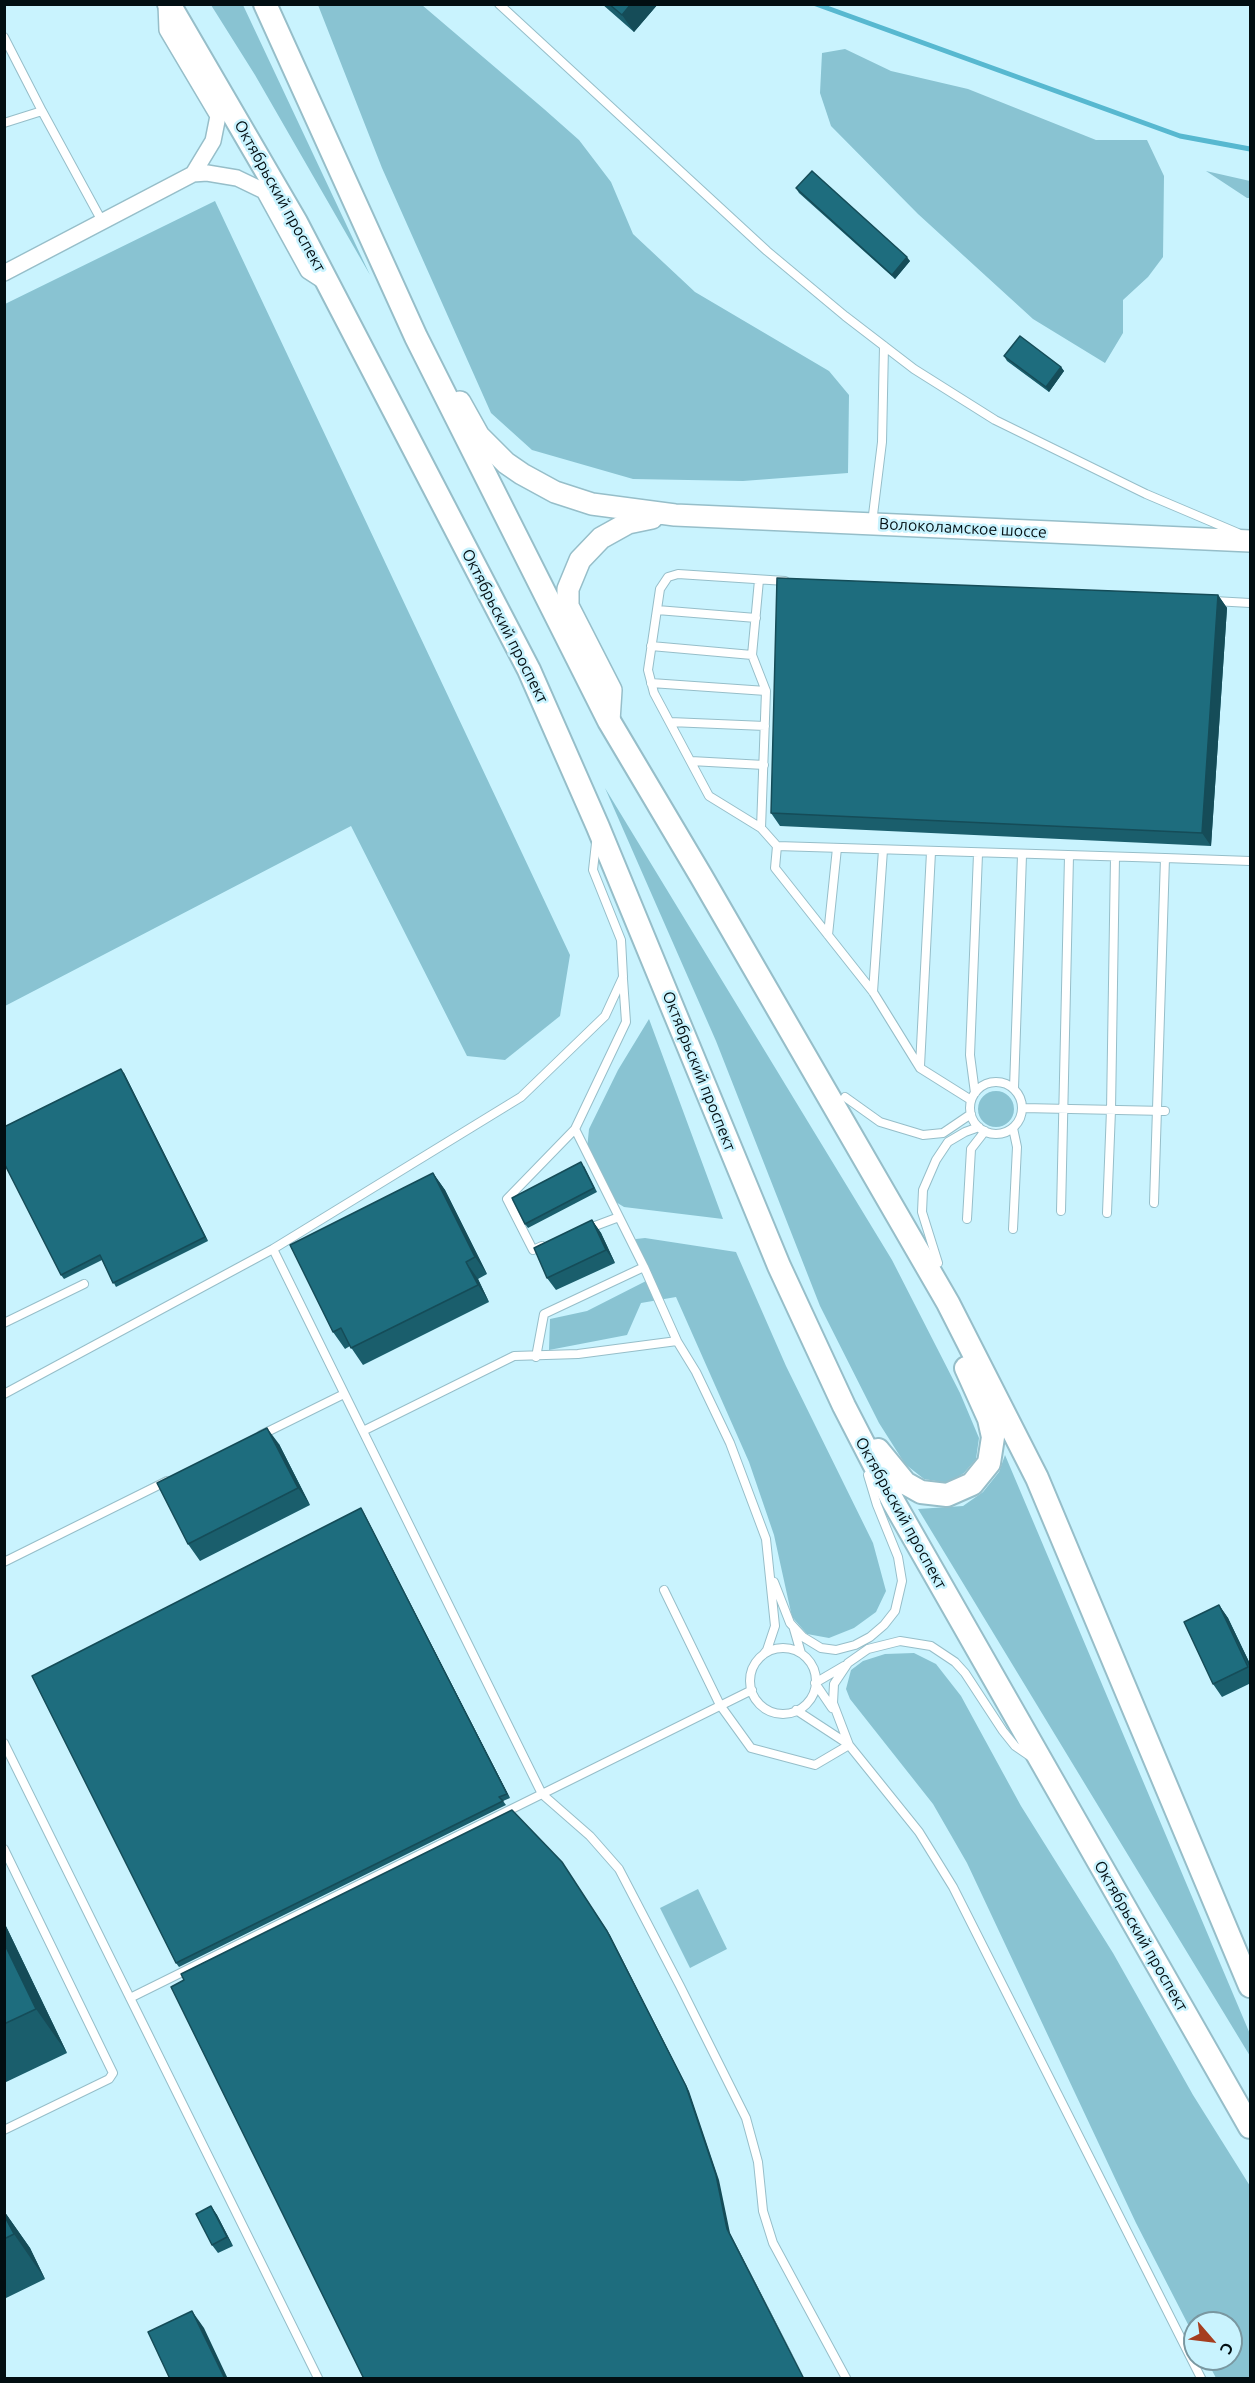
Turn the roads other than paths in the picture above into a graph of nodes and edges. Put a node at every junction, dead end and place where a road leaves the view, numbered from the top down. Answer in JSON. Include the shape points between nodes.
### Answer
{"nodes":[{"id":1,"x":167,"y":4,"type":"edge"},
{"id":2,"x":265,"y":4,"type":"edge"},
{"id":3,"x":499,"y":4,"type":"edge"},
{"id":4,"x":4,"y":37,"type":"edge"},
{"id":5,"x":42,"y":111,"type":"junction"},
{"id":6,"x":4,"y":123,"type":"edge"},
{"id":7,"x":193,"y":174,"type":"junction"},
{"id":8,"x":103,"y":223,"type":"junction"},
{"id":9,"x":4,"y":273,"type":"edge"},
{"id":10,"x":329,"y":285,"type":"junction"},
{"id":11,"x":416,"y":337,"type":"junction"},
{"id":12,"x":884,"y":346,"type":"junction"},
{"id":13,"x":675,"y":515,"type":"junction"},
{"id":14,"x":872,"y":523,"type":"junction"},
{"id":15,"x":1251,"y":539,"type":"edge"},
{"id":16,"x":759,"y":580,"type":"junction"},
{"id":17,"x":795,"y":581,"type":"edge"},
{"id":18,"x":1203,"y":600,"type":"edge"},
{"id":19,"x":1251,"y":603,"type":"edge"},
{"id":20,"x":657,"y":610,"type":"junction"},
{"id":21,"x":756,"y":618,"type":"junction"},
{"id":22,"x":651,"y":646,"type":"junction"},
{"id":23,"x":752,"y":655,"type":"junction"},
{"id":24,"x":651,"y":683,"type":"junction"},
{"id":25,"x":766,"y":691,"type":"junction"},
{"id":26,"x":609,"y":721,"type":"junction"},
{"id":27,"x":670,"y":722,"type":"junction"},
{"id":28,"x":765,"y":726,"type":"junction"},
{"id":29,"x":690,"y":761,"type":"junction"},
{"id":30,"x":764,"y":765,"type":"junction"},
{"id":31,"x":598,"y":827,"type":"junction"},
{"id":32,"x":761,"y":828,"type":"junction"},
{"id":33,"x":777,"y":846,"type":"junction"},
{"id":34,"x":837,"y":848,"type":"junction"},
{"id":35,"x":883,"y":850,"type":"junction"},
{"id":36,"x":931,"y":852,"type":"junction"},
{"id":37,"x":978,"y":854,"type":"junction"},
{"id":38,"x":1022,"y":855,"type":"junction"},
{"id":39,"x":1069,"y":856,"type":"junction"},
{"id":40,"x":1115,"y":857,"type":"junction"},
{"id":41,"x":1165,"y":858,"type":"junction"},
{"id":42,"x":1251,"y":861,"type":"edge"},
{"id":43,"x":828,"y":935,"type":"junction"},
{"id":44,"x":623,"y":977,"type":"junction"},
{"id":45,"x":873,"y":992,"type":"junction"},
{"id":46,"x":794,"y":1040,"type":"junction"},
{"id":47,"x":920,"y":1068,"type":"junction"},
{"id":48,"x":1014,"y":1088,"type":"junction"},
{"id":49,"x":973,"y":1096,"type":"junction"},
{"id":50,"x":845,"y":1097,"type":"junction"},
{"id":51,"x":1023,"y":1108,"type":"junction"},
{"id":52,"x":1062,"y":1109,"type":"junction"},
{"id":53,"x":1111,"y":1110,"type":"junction"},
{"id":54,"x":1162,"y":1112,"type":"junction"},
{"id":55,"x":971,"y":1114,"type":"junction"},
{"id":56,"x":1013,"y":1128,"type":"junction"},
{"id":57,"x":575,"y":1129,"type":"junction"},
{"id":58,"x":982,"y":1129,"type":"junction"},
{"id":59,"x":1154,"y":1203,"type":"dead end"},
{"id":60,"x":1061,"y":1210,"type":"dead end"},
{"id":61,"x":1107,"y":1213,"type":"dead end"},
{"id":62,"x":619,"y":1217,"type":"junction"},
{"id":63,"x":967,"y":1219,"type":"dead end"},
{"id":64,"x":1013,"y":1228,"type":"dead end"},
{"id":65,"x":576,"y":1233,"type":"edge"},
{"id":66,"x":554,"y":1242,"type":"edge"},
{"id":67,"x":273,"y":1248,"type":"junction"},
{"id":68,"x":938,"y":1263,"type":"junction"},
{"id":69,"x":644,"y":1267,"type":"junction"},
{"id":70,"x":84,"y":1284,"type":"dead end"},
{"id":71,"x":943,"y":1294,"type":"junction"},
{"id":72,"x":4,"y":1323,"type":"edge"},
{"id":73,"x":677,"y":1341,"type":"junction"},
{"id":74,"x":536,"y":1357,"type":"junction"},
{"id":75,"x":4,"y":1394,"type":"edge"},
{"id":76,"x":344,"y":1394,"type":"junction"},
{"id":77,"x":844,"y":1406,"type":"junction"},
{"id":78,"x":363,"y":1431,"type":"junction"},
{"id":79,"x":250,"y":1441,"type":"edge"},
{"id":80,"x":176,"y":1477,"type":"edge"},
{"id":81,"x":4,"y":1562,"type":"edge"},
{"id":82,"x":771,"y":1572,"type":"junction"},
{"id":83,"x":664,"y":1590,"type":"dead end"},
{"id":84,"x":793,"y":1628,"type":"junction"},
{"id":85,"x":814,"y":1645,"type":"junction"},
{"id":86,"x":800,"y":1650,"type":"junction"},
{"id":87,"x":763,"y":1655,"type":"junction"},
{"id":88,"x":848,"y":1663,"type":"junction"},
{"id":89,"x":816,"y":1683,"type":"junction"},
{"id":90,"x":752,"y":1690,"type":"junction"},
{"id":91,"x":720,"y":1705,"type":"junction"},
{"id":92,"x":796,"y":1710,"type":"junction"},
{"id":93,"x":835,"y":1711,"type":"junction"},
{"id":94,"x":4,"y":1743,"type":"edge"},
{"id":95,"x":849,"y":1745,"type":"junction"},
{"id":96,"x":1042,"y":1765,"type":"junction"},
{"id":97,"x":542,"y":1794,"type":"junction"},
{"id":98,"x":4,"y":1849,"type":"edge"},
{"id":99,"x":1251,"y":1986,"type":"edge"},
{"id":100,"x":130,"y":1998,"type":"junction"},
{"id":101,"x":1251,"y":2127,"type":"edge"},
{"id":102,"x":4,"y":2130,"type":"edge"},
{"id":103,"x":318,"y":2379,"type":"edge"},
{"id":104,"x":846,"y":2379,"type":"edge"},
{"id":105,"x":1201,"y":2379,"type":"edge"}],
"edges":[{"from":1,"to":7,"type":"street","via":[[167,30],[218,116],[213,141]]},
{"from":1,"to":10,"type":"main road","name":"Октябрьский проспект"},
{"from":2,"to":11,"type":"main road"},
{"from":3,"to":12,"type":"lane","via":[[767,251]]},
{"from":4,"to":5,"type":"lane"},
{"from":5,"to":6,"type":"lane"},
{"from":5,"to":8,"type":"lane"},
{"from":7,"to":8,"type":"street"},
{"from":7,"to":10,"type":"street","via":[[229,176],[264,191],[308,271]]},
{"from":8,"to":9,"type":"street"},
{"from":10,"to":31,"type":"main road","name":"Октябрьский проспект","via":[[529,670]]},
{"from":11,"to":13,"type":"main road","name":"Волоколамское шоссе","via":[[444,371],[479,436],[522,474],[573,499]]},
{"from":11,"to":26,"type":"main road"},
{"from":12,"to":14,"type":"lane","via":[[882,442]]},
{"from":12,"to":15,"type":"lane","via":[[995,420],[1146,494]]},
{"from":13,"to":14,"type":"main road","name":"Волоколамское шоссе"},
{"from":13,"to":26,"type":"main road","name":"Волоколамское шоссе","via":[[638,520],[609,532],[586,552],[571,579],[568,606],[611,690]]},
{"from":14,"to":15,"type":"main road","name":"Волоколамское шоссе"},
{"from":16,"to":17,"type":"lane"},
{"from":16,"to":20,"type":"lane","via":[[678,573],[668,577],[660,588]]},
{"from":16,"to":21,"type":"lane"},
{"from":18,"to":19,"type":"lane"},
{"from":20,"to":21,"type":"lane"},
{"from":20,"to":22,"type":"lane"},
{"from":21,"to":23,"type":"lane"},
{"from":22,"to":23,"type":"lane"},
{"from":22,"to":24,"type":"lane"},
{"from":23,"to":25,"type":"lane"},
{"from":24,"to":25,"type":"lane"},
{"from":24,"to":27,"type":"lane"},
{"from":25,"to":28,"type":"lane"},
{"from":26,"to":46,"type":"main road"},
{"from":27,"to":28,"type":"lane"},
{"from":27,"to":29,"type":"lane"},
{"from":28,"to":30,"type":"lane"},
{"from":29,"to":30,"type":"lane"},
{"from":29,"to":32,"type":"lane","via":[[709,796]]},
{"from":30,"to":32,"type":"lane"},
{"from":31,"to":44,"type":"lane","via":[[593,870],[621,940]]},
{"from":31,"to":77,"type":"main road","name":"Октябрьский проспект","via":[[779,1266]]},
{"from":32,"to":33,"type":"lane"},
{"from":33,"to":34,"type":"lane"},
{"from":33,"to":43,"type":"lane","via":[[776,868]]},
{"from":34,"to":35,"type":"lane"},
{"from":34,"to":43,"type":"lane"},
{"from":35,"to":36,"type":"lane"},
{"from":35,"to":45,"type":"lane"},
{"from":36,"to":37,"type":"lane"},
{"from":36,"to":47,"type":"lane"},
{"from":37,"to":38,"type":"lane"},
{"from":37,"to":49,"type":"lane","via":[[970,1054]]},
{"from":38,"to":39,"type":"lane"},
{"from":38,"to":48,"type":"lane"},
{"from":39,"to":40,"type":"lane"},
{"from":39,"to":52,"type":"lane"},
{"from":40,"to":41,"type":"lane"},
{"from":40,"to":53,"type":"lane"},
{"from":41,"to":42,"type":"lane"},
{"from":41,"to":54,"type":"lane"},
{"from":43,"to":45,"type":"lane"},
{"from":44,"to":57,"type":"lane","via":[[626,1022]]},
{"from":44,"to":67,"type":"lane","via":[[605,1016],[521,1097]]},
{"from":45,"to":47,"type":"lane"},
{"from":46,"to":50,"type":"main road","via":[[832,1074]]},
{"from":46,"to":71,"type":"main road"},
{"from":47,"to":49,"type":"lane"},
{"from":48,"to":49,"type":"lane","via":[[993,1081]]},
{"from":48,"to":51,"type":"lane"},
{"from":49,"to":55,"type":"lane"},
{"from":50,"to":55,"type":"lane","via":[[880,1122],[923,1135],[943,1133]]},
{"from":50,"to":68,"type":"main road"},
{"from":51,"to":52,"type":"lane"},
{"from":51,"to":56,"type":"lane"},
{"from":52,"to":53,"type":"lane"},
{"from":52,"to":60,"type":"lane"},
{"from":53,"to":54,"type":"lane"},
{"from":53,"to":61,"type":"lane"},
{"from":54,"to":59,"type":"lane"},
{"from":55,"to":58,"type":"lane"},
{"from":56,"to":58,"type":"lane","via":[[1000,1134]]},
{"from":56,"to":64,"type":"lane","via":[[1017,1147]]},
{"from":57,"to":62,"type":"lane"},
{"from":57,"to":66,"type":"lane","via":[[507,1199],[533,1250]]},
{"from":58,"to":63,"type":"lane","via":[[972,1149]]},
{"from":58,"to":68,"type":"lane","via":[[965,1132],[948,1142],[923,1190],[922,1212]]},
{"from":62,"to":65,"type":"lane"},
{"from":62,"to":69,"type":"lane"},
{"from":67,"to":75,"type":"lane"},
{"from":67,"to":76,"type":"lane"},
{"from":68,"to":71,"type":"main road"},
{"from":69,"to":73,"type":"lane"},
{"from":69,"to":74,"type":"lane","via":[[544,1314]]},
{"from":70,"to":72,"type":"lane"},
{"from":71,"to":77,"type":"main road","via":[[945,1319],[992,1428],[992,1455],[984,1471],[956,1493],[921,1492],[898,1476]]},
{"from":71,"to":99,"type":"main road","via":[[1037,1478]]},
{"from":73,"to":74,"type":"lane"},
{"from":73,"to":82,"type":"lane","via":[[730,1443],[766,1539]]},
{"from":74,"to":78,"type":"lane","via":[[514,1356]]},
{"from":76,"to":78,"type":"lane"},
{"from":76,"to":79,"type":"lane"},
{"from":77,"to":85,"type":"lane","via":[[898,1557],[901,1592],[895,1611],[870,1638],[836,1650]]},
{"from":77,"to":96,"type":"main road","name":"Октябрьский проспект"},
{"from":78,"to":97,"type":"lane"},
{"from":80,"to":81,"type":"lane"},
{"from":82,"to":84,"type":"lane"},
{"from":82,"to":87,"type":"lane","via":[[775,1626]]},
{"from":83,"to":91,"type":"lane"},
{"from":84,"to":85,"type":"lane"},
{"from":84,"to":86,"type":"lane"},
{"from":85,"to":86,"type":"lane"},
{"from":86,"to":87,"type":"lane","via":[[774,1649]]},
{"from":86,"to":89,"type":"lane","via":[[812,1666]]},
{"from":87,"to":90,"type":"lane","via":[[751,1672]]},
{"from":88,"to":89,"type":"lane"},
{"from":88,"to":93,"type":"lane","via":[[834,1684]]},
{"from":88,"to":96,"type":"lane","via":[[881,1645],[908,1641],[931,1646],[965,1673],[1015,1746]]},
{"from":89,"to":92,"type":"lane","via":[[807,1703]]},
{"from":89,"to":93,"type":"lane"},
{"from":90,"to":91,"type":"lane"},
{"from":90,"to":92,"type":"lane","via":[[759,1703],[769,1710]]},
{"from":91,"to":95,"type":"lane","via":[[751,1748],[773,1755],[815,1765]]},
{"from":91,"to":97,"type":"lane"},
{"from":92,"to":95,"type":"lane"},
{"from":93,"to":95,"type":"lane"},
{"from":94,"to":100,"type":"lane"},
{"from":95,"to":105,"type":"lane","via":[[919,1832],[953,1887]]},
{"from":96,"to":101,"type":"main road","name":"Октябрьский проспект"},
{"from":97,"to":100,"type":"lane"},
{"from":97,"to":104,"type":"lane","via":[[590,1836],[619,1869],[640,1907],[746,2118],[758,2162],[763,2211],[773,2243]]},
{"from":98,"to":102,"type":"lane","via":[[113,2073]]},
{"from":100,"to":103,"type":"lane"}]}
